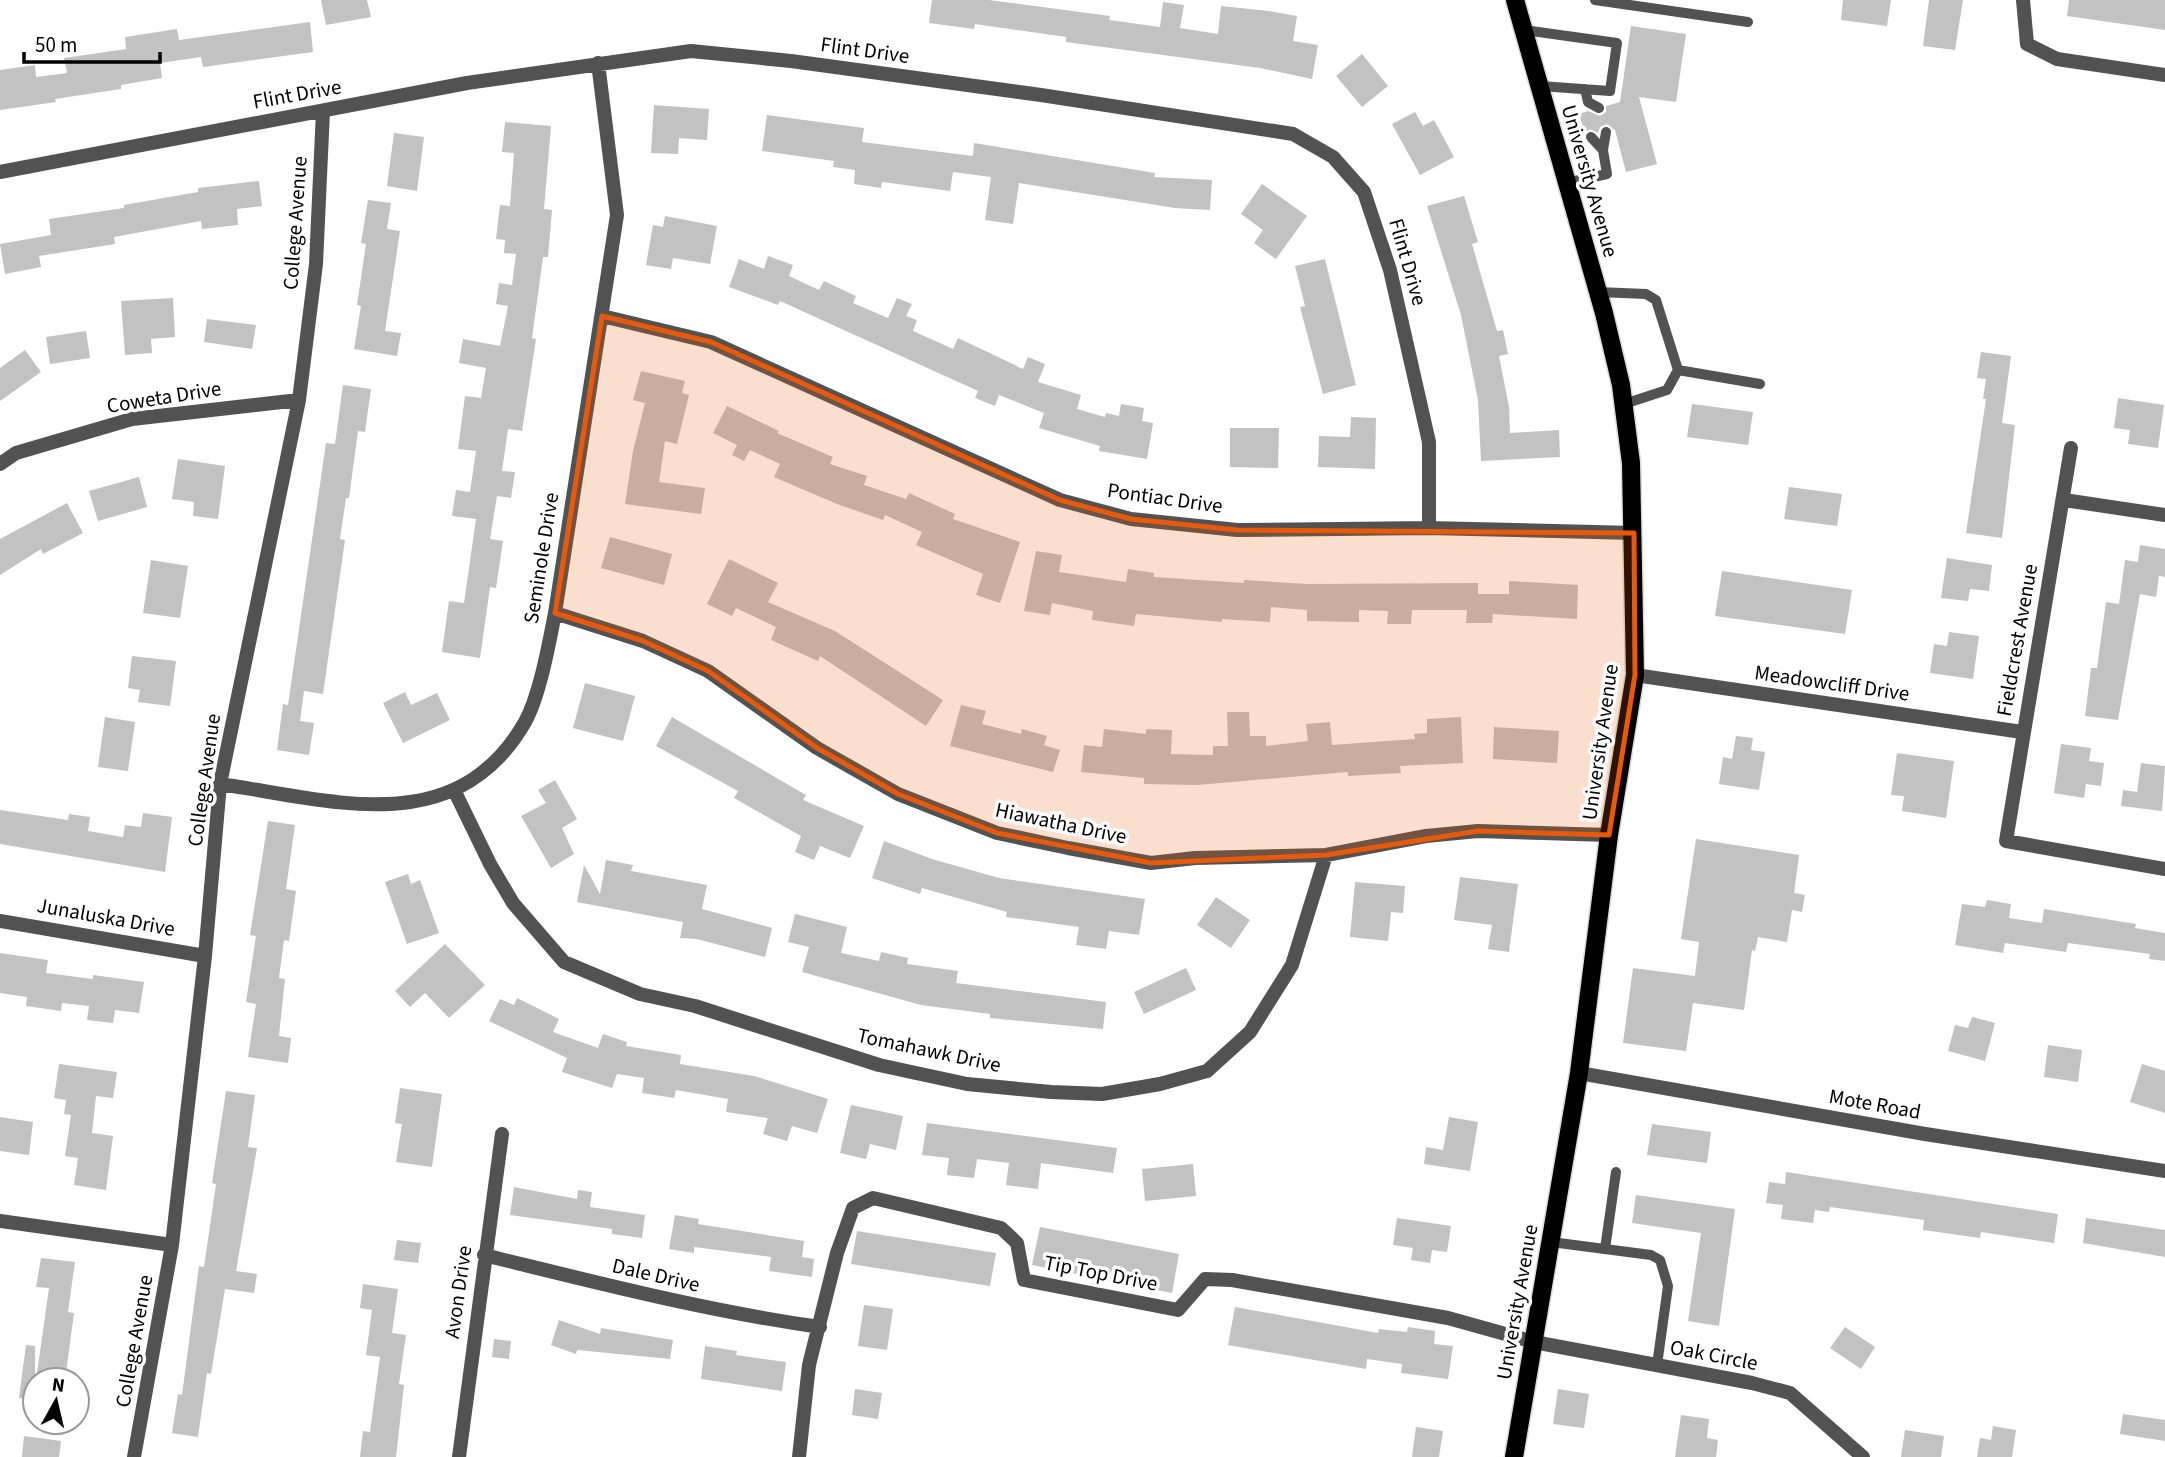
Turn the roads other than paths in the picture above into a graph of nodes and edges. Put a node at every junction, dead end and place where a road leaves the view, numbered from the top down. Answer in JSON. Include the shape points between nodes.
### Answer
{"nodes":[{"id":1,"x":1515,"y":0,"type":"edge"},
{"id":2,"x":1595,"y":0,"type":"edge"},
{"id":3,"x":2023,"y":0,"type":"edge"},
{"id":4,"x":1748,"y":22,"type":"dead end"},
{"id":5,"x":1524,"y":30,"type":"junction"},
{"id":6,"x":598,"y":63,"type":"junction"},
{"id":7,"x":2165,"y":75,"type":"edge"},
{"id":8,"x":1540,"y":86,"type":"junction"},
{"id":9,"x":1585,"y":89,"type":"junction"},
{"id":10,"x":1599,"y":108,"type":"dead end"},
{"id":11,"x":323,"y":111,"type":"junction"},
{"id":12,"x":1606,"y":132,"type":"dead end"},
{"id":13,"x":1591,"y":137,"type":"dead end"},
{"id":14,"x":1603,"y":150,"type":"junction"},
{"id":15,"x":0,"y":172,"type":"edge"},
{"id":16,"x":1566,"y":183,"type":"junction"},
{"id":17,"x":1598,"y":292,"type":"junction"},
{"id":18,"x":602,"y":316,"type":"junction"},
{"id":19,"x":1678,"y":370,"type":"junction"},
{"id":20,"x":1760,"y":384,"type":"dead end"},
{"id":21,"x":299,"y":400,"type":"junction"},
{"id":22,"x":1624,"y":404,"type":"junction"},
{"id":23,"x":2071,"y":448,"type":"dead end"},
{"id":24,"x":0,"y":464,"type":"edge"},
{"id":25,"x":2064,"y":500,"type":"junction"},
{"id":26,"x":2165,"y":515,"type":"edge"},
{"id":27,"x":1429,"y":528,"type":"junction"},
{"id":28,"x":1634,"y":533,"type":"junction"},
{"id":29,"x":555,"y":613,"type":"junction"},
{"id":30,"x":1635,"y":675,"type":"junction"},
{"id":31,"x":2022,"y":732,"type":"junction"},
{"id":32,"x":220,"y":784,"type":"junction"},
{"id":33,"x":455,"y":792,"type":"junction"},
{"id":34,"x":1609,"y":835,"type":"junction"},
{"id":35,"x":1326,"y":855,"type":"junction"},
{"id":36,"x":2165,"y":869,"type":"edge"},
{"id":37,"x":0,"y":920,"type":"edge"},
{"id":38,"x":205,"y":956,"type":"junction"},
{"id":39,"x":1579,"y":1073,"type":"junction"},
{"id":40,"x":502,"y":1134,"type":"dead end"},
{"id":41,"x":2165,"y":1171,"type":"edge"},
{"id":42,"x":1616,"y":1172,"type":"dead end"},
{"id":43,"x":0,"y":1221,"type":"edge"},
{"id":44,"x":1551,"y":1242,"type":"junction"},
{"id":45,"x":172,"y":1245,"type":"junction"},
{"id":46,"x":1605,"y":1249,"type":"junction"},
{"id":47,"x":484,"y":1255,"type":"junction"},
{"id":48,"x":820,"y":1327,"type":"junction"},
{"id":49,"x":1534,"y":1342,"type":"junction"},
{"id":50,"x":1657,"y":1365,"type":"junction"},
{"id":51,"x":134,"y":1457,"type":"edge"},
{"id":52,"x":459,"y":1457,"type":"edge"},
{"id":53,"x":799,"y":1457,"type":"edge"},
{"id":54,"x":1514,"y":1457,"type":"edge"},
{"id":55,"x":1863,"y":1457,"type":"edge"}],
"edges":[{"from":1,"to":5,"type":"main road","name":"University Avenue"},
{"from":2,"to":4,"type":"lane"},
{"from":3,"to":7,"type":"street","via":[[2027,44],[2057,59]]},
{"from":5,"to":8,"type":"main road","name":"University Avenue"},
{"from":5,"to":9,"type":"lane","via":[[1617,43],[1610,91]]},
{"from":6,"to":11,"type":"street","name":"Flint Drive"},
{"from":6,"to":18,"type":"street","name":"Seminole Drive","via":[[617,215]]},
{"from":6,"to":27,"type":"street","name":"Flint Drive","via":[[691,51],[791,61],[1240,125],[1293,134],[1314,144],[1350,173],[1364,192],[1390,270],[1429,442]]},
{"from":8,"to":9,"type":"lane"},
{"from":8,"to":16,"type":"main road","name":"University Avenue"},
{"from":9,"to":10,"type":"lane","via":[[1586,107]]},
{"from":11,"to":15,"type":"street","name":"Flint Drive"},
{"from":11,"to":21,"type":"street","name":"College Avenue","via":[[316,264]]},
{"from":12,"to":14,"type":"lane"},
{"from":13,"to":14,"type":"lane"},
{"from":14,"to":16,"type":"lane","via":[[1607,174]]},
{"from":16,"to":17,"type":"main road","name":"University Avenue"},
{"from":17,"to":19,"type":"lane","via":[[1646,293],[1656,300]]},
{"from":17,"to":22,"type":"main road","name":"University Avenue"},
{"from":18,"to":27,"type":"street","name":"Pontiac Drive","via":[[712,342],[1060,500],[1131,519],[1237,530]]},
{"from":18,"to":29,"type":"street","name":"Seminole Drive"},
{"from":19,"to":20,"type":"lane"},
{"from":19,"to":22,"type":"lane","via":[[1667,390]]},
{"from":21,"to":24,"type":"street","name":"Coweta Drive","via":[[132,419],[16,453]]},
{"from":21,"to":32,"type":"street","name":"College Avenue"},
{"from":22,"to":28,"type":"main road","name":"University Avenue"},
{"from":23,"to":25,"type":"street","name":"Fieldcrest Avenue"},
{"from":25,"to":26,"type":"street"},
{"from":25,"to":31,"type":"street","name":"Fieldcrest Avenue"},
{"from":27,"to":28,"type":"street","name":"Pontiac Drive"},
{"from":28,"to":30,"type":"main road","name":"University Avenue"},
{"from":29,"to":33,"type":"street","name":"Seminole Drive","via":[[526,720],[497,761]]},
{"from":29,"to":35,"type":"street","name":"Hiawatha Drive","via":[[643,640],[708,671],[817,748],[898,794],[997,833],[1151,863]]},
{"from":30,"to":31,"type":"street","name":"Meadowcliff Drive"},
{"from":30,"to":34,"type":"main road","name":"University Avenue"},
{"from":31,"to":36,"type":"street","name":"Fieldcrest Avenue","via":[[2006,841]]},
{"from":32,"to":33,"type":"street","name":"Seminole Drive","via":[[402,806]]},
{"from":32,"to":38,"type":"street","name":"College Avenue"},
{"from":33,"to":35,"type":"street","name":"Tomahawk Drive","via":[[513,903],[564,962],[640,993],[879,1065],[967,1084],[1051,1092],[1102,1094],[1207,1071],[1250,1032],[1292,965]]},
{"from":34,"to":35,"type":"street","name":"Hiawatha Drive","via":[[1478,831]]},
{"from":34,"to":39,"type":"main road","name":"University Avenue"},
{"from":37,"to":38,"type":"street","name":"Junaluska Drive"},
{"from":38,"to":45,"type":"street","name":"College Avenue"},
{"from":39,"to":41,"type":"street","name":"Mote Road"},
{"from":39,"to":44,"type":"main road","name":"University Avenue"},
{"from":40,"to":47,"type":"street","name":"Avon Drive"},
{"from":42,"to":46,"type":"lane"},
{"from":43,"to":45,"type":"street"},
{"from":44,"to":46,"type":"lane"},
{"from":44,"to":49,"type":"main road","name":"University Avenue"},
{"from":45,"to":51,"type":"street","name":"College Avenue"},
{"from":46,"to":50,"type":"lane","via":[[1651,1255],[1665,1271],[1668,1286]]},
{"from":47,"to":48,"type":"street","name":"Dale Drive","via":[[654,1297]]},
{"from":47,"to":52,"type":"street","name":"Avon Drive"},
{"from":48,"to":49,"type":"street","name":"Tip Top Drive","via":[[853,1208],[873,1198],[1001,1228],[1017,1243],[1024,1280],[1178,1310],[1205,1279],[1232,1280],[1448,1318]]},
{"from":48,"to":53,"type":"street","name":"Tip Top Drive","via":[[809,1365]]},
{"from":49,"to":50,"type":"street","name":"Oak Circle"},
{"from":49,"to":54,"type":"main road","name":"University Avenue"},
{"from":50,"to":55,"type":"street","name":"Oak Circle","via":[[1790,1393]]}]}
